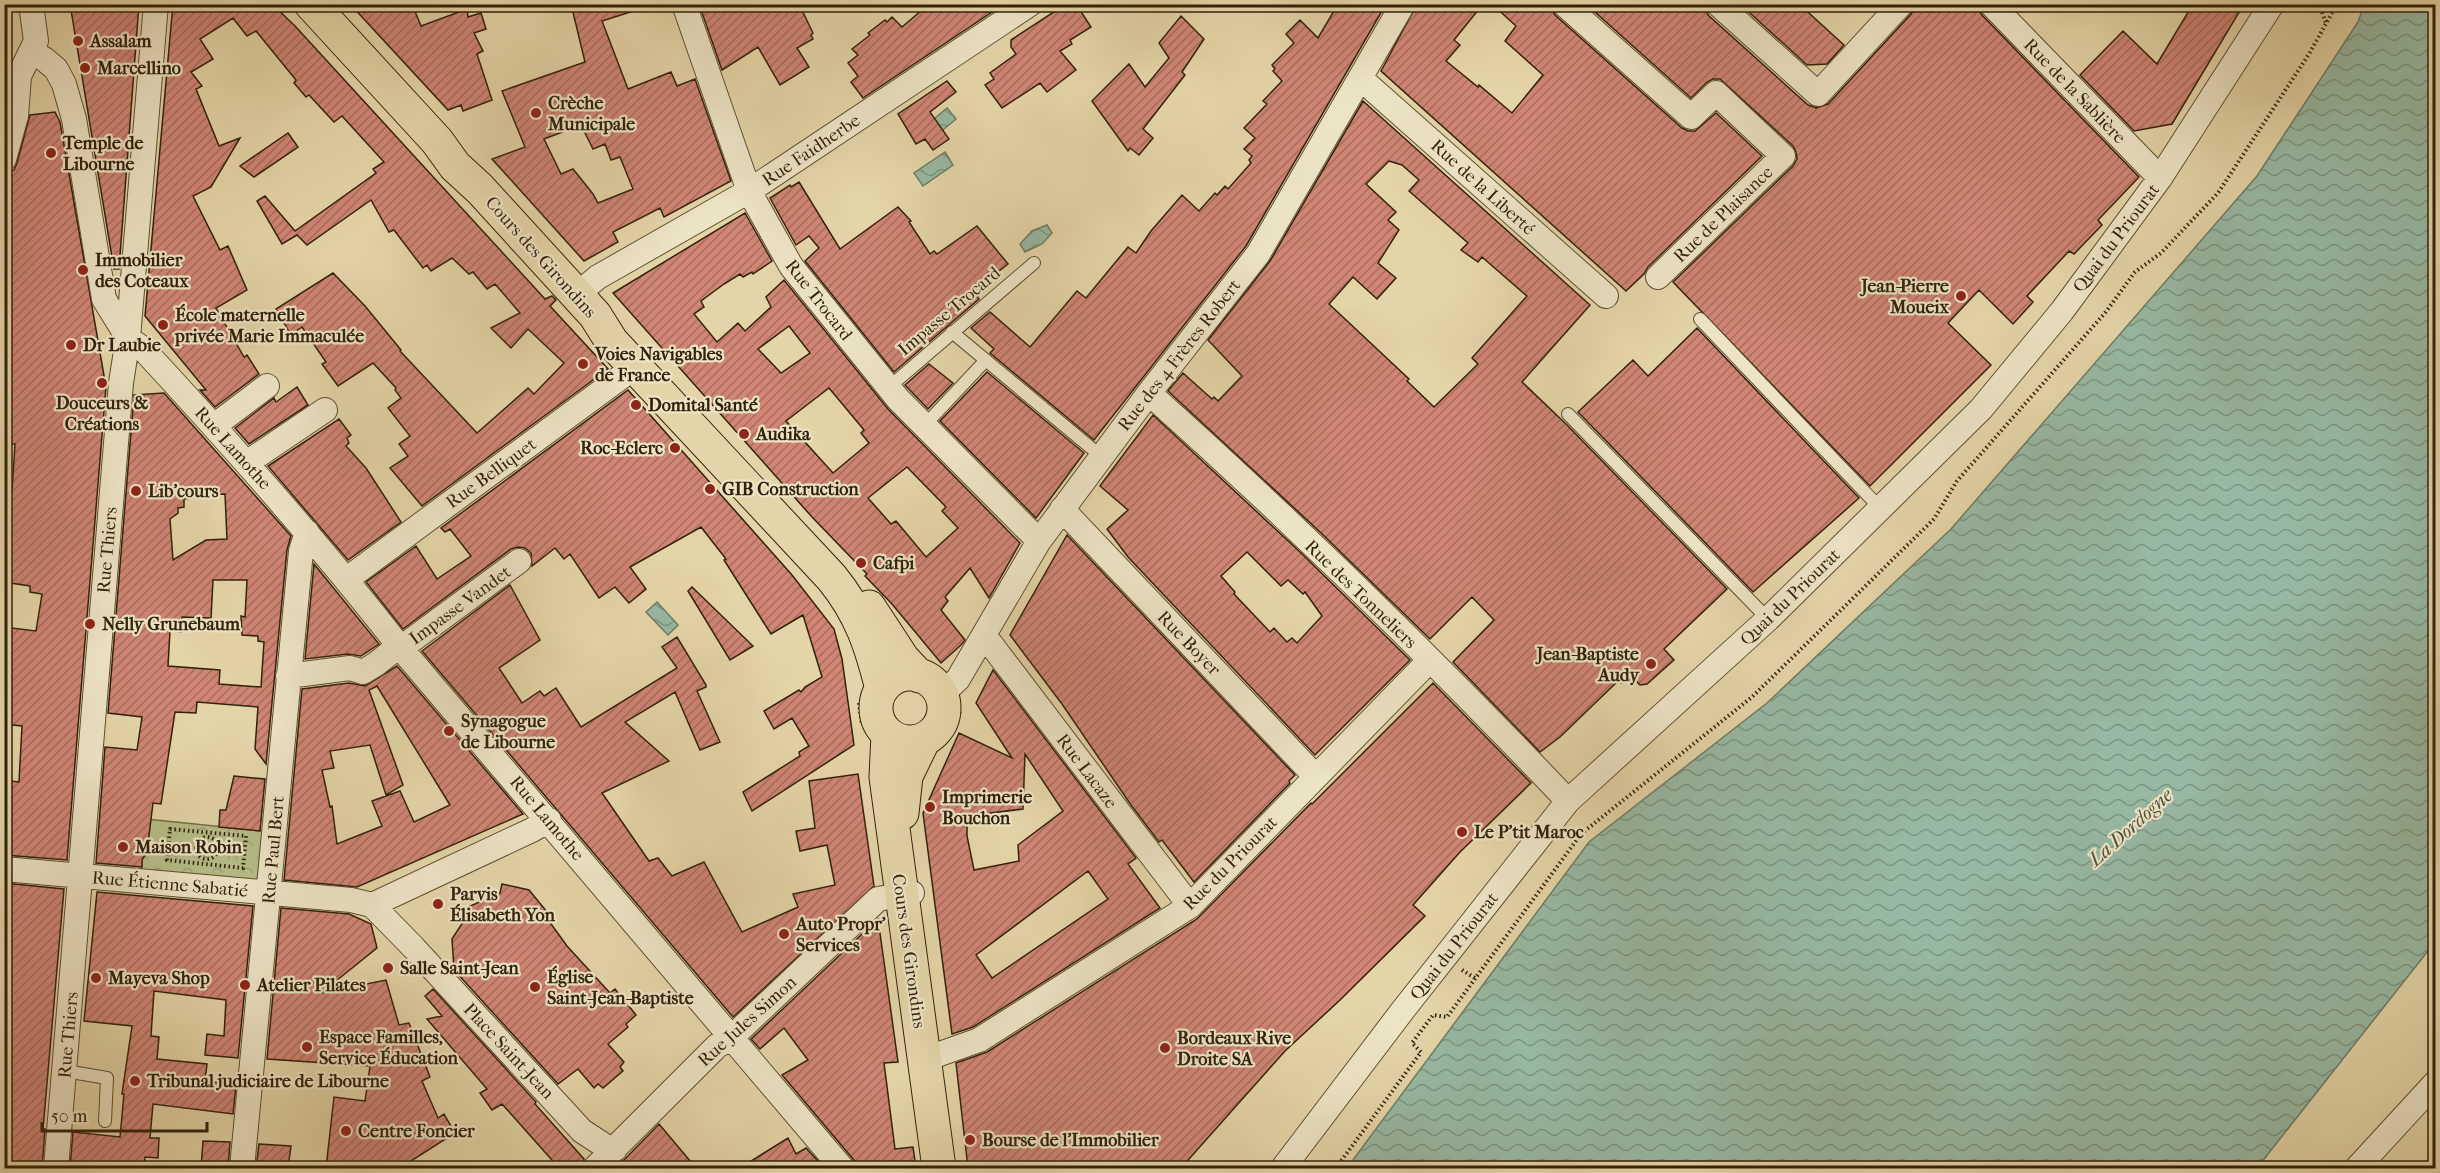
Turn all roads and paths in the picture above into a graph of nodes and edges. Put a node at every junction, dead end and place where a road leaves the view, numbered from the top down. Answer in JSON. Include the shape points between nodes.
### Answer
{"nodes":[{"id":1,"x":31,"y":4,"type":"edge"},
{"id":2,"x":156,"y":4,"type":"edge"},
{"id":3,"x":311,"y":4,"type":"edge"},
{"id":4,"x":328,"y":4,"type":"edge"},
{"id":5,"x":684,"y":4,"type":"edge"},
{"id":6,"x":1030,"y":4,"type":"edge"},
{"id":7,"x":1403,"y":4,"type":"edge"},
{"id":8,"x":1564,"y":4,"type":"edge"},
{"id":9,"x":1718,"y":4,"type":"edge"},
{"id":10,"x":1901,"y":4,"type":"edge"},
{"id":11,"x":1991,"y":4,"type":"edge"},
{"id":12,"x":2272,"y":4,"type":"edge"},
{"id":13,"x":2319,"y":4,"type":"edge"},
{"id":14,"x":2326,"y":24,"type":"dead end"},
{"id":15,"x":32,"y":53,"type":"junction"},
{"id":16,"x":1360,"y":78,"type":"junction"},
{"id":17,"x":11,"y":110,"type":"edge"},
{"id":18,"x":4,"y":159,"type":"edge"},
{"id":19,"x":2160,"y":178,"type":"junction"},
{"id":20,"x":749,"y":191,"type":"junction"},
{"id":21,"x":1034,"y":263,"type":"dead end"},
{"id":22,"x":1659,"y":277,"type":"dead end"},
{"id":23,"x":133,"y":284,"type":"junction"},
{"id":24,"x":586,"y":286,"type":"junction"},
{"id":25,"x":102,"y":289,"type":"junction"},
{"id":26,"x":1606,"y":296,"type":"dead end"},
{"id":27,"x":1700,"y":319,"type":"dead end"},
{"id":28,"x":952,"y":332,"type":"junction"},
{"id":29,"x":128,"y":338,"type":"junction"},
{"id":30,"x":986,"y":360,"type":"junction"},
{"id":31,"x":636,"y":366,"type":"junction"},
{"id":32,"x":267,"y":386,"type":"dead end"},
{"id":33,"x":888,"y":388,"type":"junction"},
{"id":34,"x":1149,"y":393,"type":"junction"},
{"id":35,"x":325,"y":410,"type":"dead end"},
{"id":36,"x":1568,"y":414,"type":"dead end"},
{"id":37,"x":214,"y":426,"type":"junction"},
{"id":38,"x":924,"y":426,"type":"junction"},
{"id":39,"x":1102,"y":457,"type":"junction"},
{"id":40,"x":248,"y":462,"type":"junction"},
{"id":41,"x":1062,"y":509,"type":"junction"},
{"id":42,"x":1881,"y":509,"type":"junction"},
{"id":43,"x":307,"y":532,"type":"junction"},
{"id":44,"x":1039,"y":542,"type":"junction"},
{"id":45,"x":519,"y":561,"type":"dead end"},
{"id":46,"x":347,"y":579,"type":"junction"},
{"id":47,"x":1768,"y":619,"type":"junction"},
{"id":48,"x":984,"y":635,"type":"junction"},
{"id":49,"x":400,"y":647,"type":"junction"},
{"id":50,"x":1430,"y":660,"type":"junction"},
{"id":51,"x":288,"y":676,"type":"junction"},
{"id":52,"x":930,"y":686,"type":"junction"},
{"id":53,"x":870,"y":693,"type":"junction"},
{"id":54,"x":875,"y":731,"type":"junction"},
{"id":55,"x":924,"y":739,"type":"junction"},
{"id":56,"x":1316,"y":777,"type":"junction"},
{"id":57,"x":1627,"y":797,"type":"dead end"},
{"id":58,"x":1568,"y":801,"type":"junction"},
{"id":59,"x":549,"y":820,"type":"junction"},
{"id":60,"x":209,"y":835,"type":"junction"},
{"id":61,"x":4,"y":869,"type":"edge"},
{"id":62,"x":81,"y":876,"type":"junction"},
{"id":63,"x":269,"y":893,"type":"junction"},
{"id":64,"x":906,"y":894,"type":"junction"},
{"id":65,"x":372,"y":905,"type":"junction"},
{"id":66,"x":1190,"y":906,"type":"junction"},
{"id":67,"x":731,"y":1038,"type":"junction"},
{"id":68,"x":934,"y":1056,"type":"junction"},
{"id":69,"x":65,"y":1071,"type":"junction"},
{"id":70,"x":2436,"y":1082,"type":"edge"},
{"id":71,"x":105,"y":1121,"type":"dead end"},
{"id":72,"x":615,"y":1149,"type":"junction"},
{"id":73,"x":839,"y":1167,"type":"edge"},
{"id":74,"x":56,"y":1168,"type":"edge"},
{"id":75,"x":242,"y":1168,"type":"edge"},
{"id":76,"x":596,"y":1168,"type":"edge"},
{"id":77,"x":939,"y":1168,"type":"edge"},
{"id":78,"x":949,"y":1168,"type":"edge"},
{"id":79,"x":1283,"y":1168,"type":"edge"},
{"id":80,"x":1336,"y":1168,"type":"edge"},
{"id":81,"x":2357,"y":1168,"type":"edge"}],
"edges":[{"from":1,"to":15,"type":"street","via":[[36,41]]},
{"from":2,"to":23,"type":"street","name":"Rue Thiers"},
{"from":3,"to":31,"type":"main road","name":"Cours des Girondins","via":[[595,315],[612,342]]},
{"from":4,"to":24,"type":"main road","name":"Cours des Girondins"},
{"from":5,"to":20,"type":"street","name":"Rue Trocard"},
{"from":6,"to":20,"type":"street","name":"Rue Faidherbe"},
{"from":7,"to":16,"type":"street","name":"Rue des 4 Frères Robert"},
{"from":8,"to":22,"type":"street","name":"Rue de Plaisance","via":[[1691,117],[1716,93],[1783,156]]},
{"from":9,"to":10,"type":"street","via":[[1818,94]]},
{"from":11,"to":19,"type":"street","name":"Rue de la Sablière"},
{"from":12,"to":19,"type":"street","name":"Quai du Priourat"},
{"from":13,"to":14,"type":"path"},
{"from":15,"to":17,"type":"street","via":[[19,76]]},
{"from":15,"to":25,"type":"street","name":"Rue Lamothe","via":[[56,69],[64,84],[74,119]]},
{"from":16,"to":26,"type":"street","name":"Rue de la Liberté"},
{"from":16,"to":34,"type":"street","name":"Rue des 4 Frères Robert","via":[[1258,254]]},
{"from":17,"to":18,"type":"street"},
{"from":19,"to":42,"type":"street","name":"Quai du Priourat","via":[[2062,311],[1981,409]]},
{"from":20,"to":24,"type":"street","name":"Rue Faidherbe"},
{"from":20,"to":33,"type":"street","name":"Rue Trocard","via":[[791,266]]},
{"from":21,"to":28,"type":"lane","name":"Impasse Trocard"},
{"from":23,"to":25,"type":"street","via":[[113,293]]},
{"from":23,"to":29,"type":"street","name":"Rue Thiers"},
{"from":24,"to":52,"type":"main road","name":"Cours des Girondins","via":[[861,596],[903,659]]},
{"from":25,"to":29,"type":"street","name":"Rue Lamothe"},
{"from":27,"to":42,"type":"lane"},
{"from":28,"to":30,"type":"lane"},
{"from":28,"to":33,"type":"lane","name":"Impasse Trocard"},
{"from":29,"to":37,"type":"street","name":"Rue Lamothe","via":[[143,349]]},
{"from":29,"to":62,"type":"street","name":"Rue Thiers","via":[[120,395]]},
{"from":30,"to":38,"type":"lane"},
{"from":30,"to":39,"type":"lane"},
{"from":31,"to":46,"type":"street","name":"Rue Belliquet"},
{"from":31,"to":53,"type":"main road","name":"Cours des Girondins","via":[[845,594],[872,648]]},
{"from":32,"to":37,"type":"street"},
{"from":33,"to":38,"type":"street","name":"Rue Trocard"},
{"from":34,"to":39,"type":"street","name":"Rue des 4 Frères Robert"},
{"from":34,"to":50,"type":"street","name":"Rue des Tonneliers"},
{"from":35,"to":40,"type":"street"},
{"from":36,"to":47,"type":"lane"},
{"from":37,"to":40,"type":"street","name":"Rue Lamothe"},
{"from":38,"to":44,"type":"street","name":"Rue Trocard"},
{"from":39,"to":41,"type":"street","name":"Rue des 4 Frères Robert"},
{"from":40,"to":43,"type":"street","name":"Rue Lamothe"},
{"from":41,"to":44,"type":"street","name":"Rue des 4 Frères Robert"},
{"from":41,"to":56,"type":"street","name":"Rue Boyer"},
{"from":42,"to":47,"type":"street","name":"Quai du Priourat"},
{"from":43,"to":46,"type":"street","name":"Rue Lamothe"},
{"from":43,"to":51,"type":"street","name":"Rue Paul Bert","via":[[300,551]]},
{"from":44,"to":48,"type":"street","name":"Rue des 4 Frères Robert"},
{"from":45,"to":49,"type":"street","name":"Impasse Vandet"},
{"from":46,"to":49,"type":"street","name":"Rue Lamothe"},
{"from":47,"to":58,"type":"street","name":"Quai du Priourat"},
{"from":48,"to":52,"type":"street","name":"Rue des 4 Frères Robert","via":[[958,679]]},
{"from":48,"to":66,"type":"street","name":"Rue Lacaze"},
{"from":49,"to":51,"type":"street","name":"Impasse Vandet","via":[[363,672],[350,668]]},
{"from":49,"to":59,"type":"street","name":"Rue Lamothe"},
{"from":50,"to":56,"type":"street","name":"Rue du Priourat"},
{"from":50,"to":58,"type":"street","name":"Rue des Tonneliers"},
{"from":51,"to":63,"type":"street","name":"Rue Paul Bert"},
{"from":52,"to":53,"type":"main road","via":[[909,674],[898,676]]},
{"from":52,"to":55,"type":"main road","name":"Cours des Girondins","via":[[944,712],[937,728]]},
{"from":53,"to":54,"type":"path"},
{"from":53,"to":54,"type":"main road","name":"Cours des Girondins","via":[[881,726]]},
{"from":54,"to":55,"type":"main road","via":[[905,741]]},
{"from":54,"to":64,"type":"main road","name":"Cours des Girondins"},
{"from":55,"to":64,"type":"main road","name":"Cours des Girondins","via":[[906,776],[902,807]]},
{"from":56,"to":66,"type":"street","name":"Rue du Priourat"},
{"from":57,"to":80,"type":"path","via":[[1581,834],[1447,1017],[1433,1015],[1413,1043],[1421,1052]]},
{"from":58,"to":79,"type":"street","name":"Quai du Priourat"},
{"from":59,"to":65,"type":"street"},
{"from":59,"to":67,"type":"street","name":"Rue Lamothe"},
{"from":60,"to":60,"type":"path","via":[[197,844],[200,856],[206,859],[218,853],[218,846]]},
{"from":60,"to":60,"type":"path","via":[[170,829],[167,860],[243,868],[246,836]]},
{"from":61,"to":62,"type":"street","name":"Rue Étienne Sabatié"},
{"from":62,"to":63,"type":"street","name":"Rue Étienne Sabatié"},
{"from":62,"to":69,"type":"street","name":"Rue Thiers"},
{"from":63,"to":65,"type":"street","name":"Rue Étienne Sabatié"},
{"from":63,"to":75,"type":"street","name":"Rue Paul Bert"},
{"from":64,"to":67,"type":"street","name":"Rue Jules Simon","via":[[878,899]]},
{"from":64,"to":68,"type":"main road","name":"Cours des Girondins"},
{"from":64,"to":77,"type":"main road","name":"Cours des Girondins"},
{"from":65,"to":72,"type":"street","name":"Place Saint-Jean","via":[[582,1131]]},
{"from":66,"to":68,"type":"street","name":"Rue du Priourat","via":[[979,1040]]},
{"from":67,"to":72,"type":"street","name":"Rue Jules Simon","via":[[717,1046]]},
{"from":67,"to":73,"type":"street","name":"Rue Lamothe"},
{"from":68,"to":78,"type":"main road","name":"Cours des Girondins"},
{"from":69,"to":71,"type":"lane","via":[[107,1078]]},
{"from":69,"to":74,"type":"street","name":"Rue Thiers"},
{"from":70,"to":81,"type":"street"},
{"from":72,"to":76,"type":"street","name":"Rue Jules Simon"}]}
